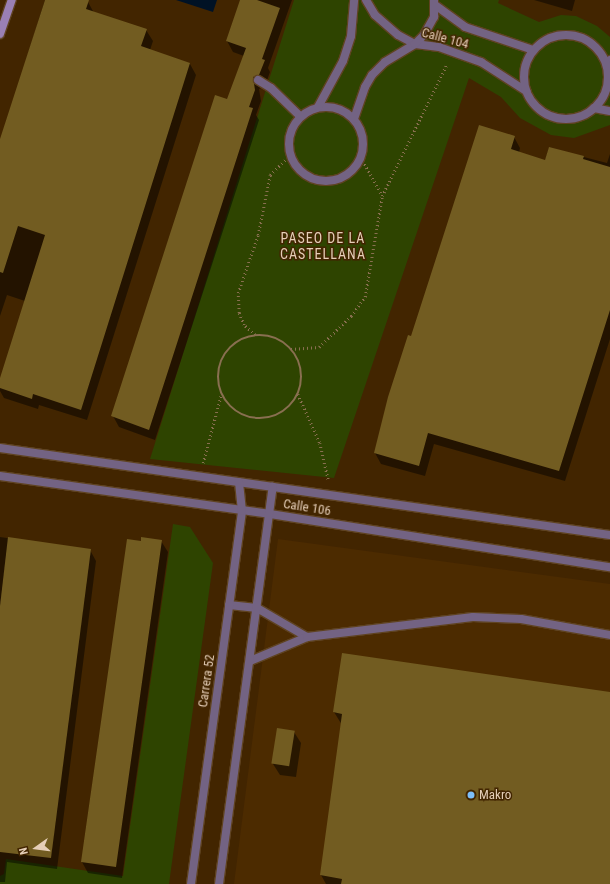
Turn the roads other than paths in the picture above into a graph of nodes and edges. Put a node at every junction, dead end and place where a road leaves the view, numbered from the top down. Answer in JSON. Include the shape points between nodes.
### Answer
{"nodes":[{"id":1,"x":12,"y":0,"type":"edge"},
{"id":2,"x":354,"y":0,"type":"edge"},
{"id":3,"x":366,"y":0,"type":"edge"},
{"id":4,"x":435,"y":3,"type":"edge"},
{"id":5,"x":0,"y":34,"type":"edge"},
{"id":6,"x":415,"y":44,"type":"junction"},
{"id":7,"x":533,"y":50,"type":"junction"},
{"id":8,"x":608,"y":61,"type":"edge"},
{"id":9,"x":258,"y":80,"type":"dead end"},
{"id":10,"x":526,"y":91,"type":"junction"},
{"id":11,"x":318,"y":107,"type":"junction"},
{"id":12,"x":594,"y":108,"type":"junction"},
{"id":13,"x":610,"y":111,"type":"edge"},
{"id":14,"x":300,"y":116,"type":"junction"},
{"id":15,"x":354,"y":119,"type":"junction"},
{"id":16,"x":0,"y":448,"type":"edge"},
{"id":17,"x":0,"y":476,"type":"edge"},
{"id":18,"x":239,"y":482,"type":"junction"},
{"id":19,"x":273,"y":487,"type":"junction"},
{"id":20,"x":242,"y":511,"type":"junction"},
{"id":21,"x":270,"y":514,"type":"junction"},
{"id":22,"x":610,"y":535,"type":"edge"},
{"id":23,"x":610,"y":567,"type":"edge"},
{"id":24,"x":229,"y":605,"type":"junction"},
{"id":25,"x":257,"y":608,"type":"junction"},
{"id":26,"x":610,"y":635,"type":"edge"},
{"id":27,"x":307,"y":637,"type":"junction"},
{"id":28,"x":250,"y":662,"type":"junction"},
{"id":29,"x":191,"y":884,"type":"edge"},
{"id":30,"x":219,"y":884,"type":"edge"}],
"edges":[{"from":1,"to":5,"type":"main road"},
{"from":2,"to":11,"type":"street","via":[[351,36],[343,61]]},
{"from":3,"to":6,"type":"street","name":"Calle 104","via":[[386,27]]},
{"from":4,"to":6,"type":"street","via":[[430,25]]},
{"from":4,"to":7,"type":"street","name":"Calle 104","via":[[465,27]]},
{"from":6,"to":10,"type":"street","name":"Calle 104","via":[[454,51],[480,62]]},
{"from":6,"to":15,"type":"street","via":[[385,62],[372,75]]},
{"from":7,"to":8,"type":"street","name":"Calle 104","via":[[554,36],[579,37],[590,43]]},
{"from":7,"to":10,"type":"street","via":[[526,63]]},
{"from":8,"to":12,"type":"street","name":"Calle 104","via":[[607,87]]},
{"from":9,"to":14,"type":"street","via":[[271,88]]},
{"from":10,"to":12,"type":"street","name":"Calle 104","via":[[543,113],[556,118],[570,119],[583,116]]},
{"from":11,"to":14,"type":"street"},
{"from":11,"to":15,"type":"street","via":[[338,108]]},
{"from":12,"to":13,"type":"street"},
{"from":14,"to":15,"type":"street","via":[[290,134],[290,155],[294,164],[305,175],[319,181],[330,182],[349,174],[361,157],[362,138]]},
{"from":16,"to":18,"type":"street","name":"Calle 106"},
{"from":17,"to":20,"type":"street","name":"Calle 106"},
{"from":18,"to":19,"type":"street","name":"Calle 106"},
{"from":18,"to":20,"type":"street","name":"Carrera 52"},
{"from":19,"to":21,"type":"street"},
{"from":19,"to":22,"type":"street","name":"Calle 106"},
{"from":20,"to":21,"type":"street","name":"Calle 106"},
{"from":20,"to":24,"type":"street","name":"Carrera 52"},
{"from":21,"to":23,"type":"street","name":"Calle 106"},
{"from":21,"to":25,"type":"street"},
{"from":24,"to":25,"type":"street"},
{"from":24,"to":29,"type":"street","name":"Carrera 52"},
{"from":25,"to":27,"type":"street"},
{"from":25,"to":28,"type":"street"},
{"from":26,"to":27,"type":"street","via":[[498,617],[473,617]]},
{"from":27,"to":28,"type":"street"},
{"from":28,"to":30,"type":"street"}]}
